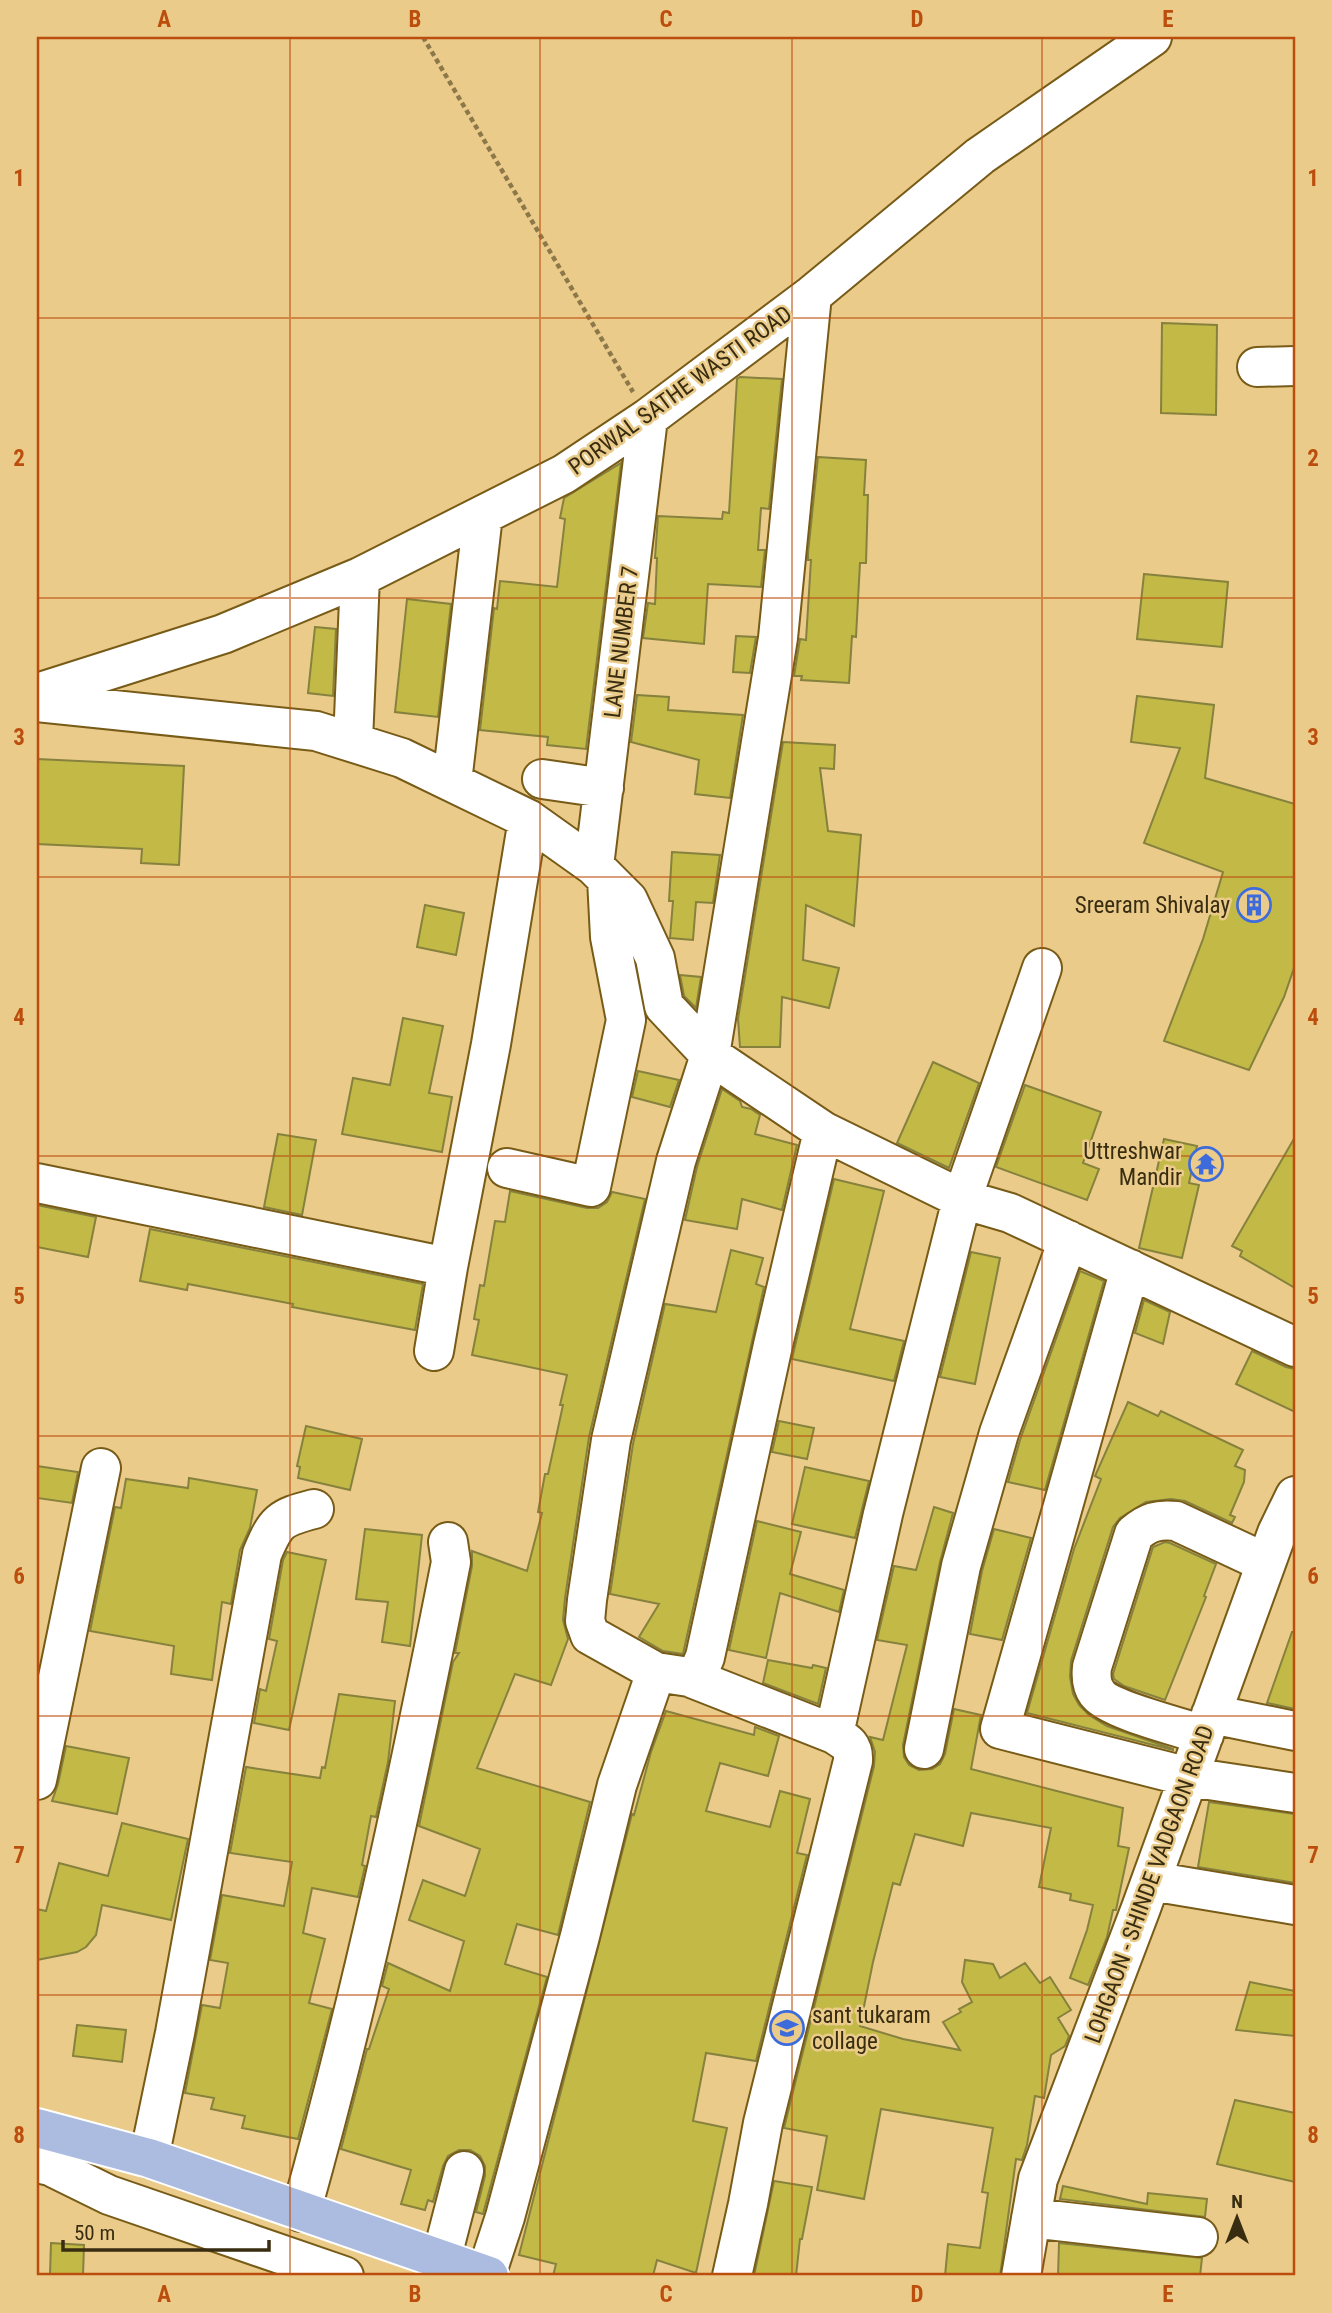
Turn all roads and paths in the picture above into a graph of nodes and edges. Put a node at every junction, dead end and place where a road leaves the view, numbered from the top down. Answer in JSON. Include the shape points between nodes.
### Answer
{"nodes":[{"id":1,"x":423,"y":37,"type":"edge"},
{"id":2,"x":1152,"y":37,"type":"edge"},
{"id":3,"x":812,"y":295,"type":"junction"},
{"id":4,"x":1295,"y":366,"type":"edge"},
{"id":5,"x":1257,"y":367,"type":"dead end"},
{"id":6,"x":648,"y":418,"type":"junction"},
{"id":7,"x":483,"y":515,"type":"junction"},
{"id":8,"x":360,"y":577,"type":"junction"},
{"id":9,"x":37,"y":693,"type":"edge"},
{"id":10,"x":37,"y":702,"type":"edge"},
{"id":11,"x":353,"y":741,"type":"junction"},
{"id":12,"x":542,"y":779,"type":"dead end"},
{"id":13,"x":452,"y":782,"type":"junction"},
{"id":14,"x":604,"y":789,"type":"junction"},
{"id":15,"x":528,"y":819,"type":"junction"},
{"id":16,"x":601,"y":873,"type":"junction"},
{"id":17,"x":1042,"y":968,"type":"dead end"},
{"id":18,"x":710,"y":1055,"type":"junction"},
{"id":19,"x":823,"y":1131,"type":"junction"},
{"id":20,"x":507,"y":1168,"type":"dead end"},
{"id":21,"x":37,"y":1183,"type":"edge"},
{"id":22,"x":962,"y":1199,"type":"junction"},
{"id":23,"x":1068,"y":1240,"type":"junction"},
{"id":24,"x":448,"y":1267,"type":"junction"},
{"id":25,"x":1130,"y":1269,"type":"junction"},
{"id":26,"x":1295,"y":1347,"type":"edge"},
{"id":27,"x":434,"y":1350,"type":"dead end"},
{"id":28,"x":101,"y":1468,"type":"dead end"},
{"id":29,"x":1295,"y":1496,"type":"edge"},
{"id":30,"x":314,"y":1509,"type":"dead end"},
{"id":31,"x":448,"y":1542,"type":"dead end"},
{"id":32,"x":1266,"y":1563,"type":"junction"},
{"id":33,"x":673,"y":1675,"type":"junction"},
{"id":34,"x":1208,"y":1724,"type":"junction"},
{"id":35,"x":1295,"y":1731,"type":"edge"},
{"id":36,"x":834,"y":1734,"type":"junction"},
{"id":37,"x":923,"y":1749,"type":"dead end"},
{"id":38,"x":1189,"y":1777,"type":"junction"},
{"id":39,"x":37,"y":1780,"type":"edge"},
{"id":40,"x":1295,"y":1793,"type":"edge"},
{"id":41,"x":1151,"y":1881,"type":"junction"},
{"id":42,"x":1295,"y":1905,"type":"edge"},
{"id":43,"x":37,"y":2128,"type":"edge"},
{"id":44,"x":149,"y":2158,"type":"junction"},
{"id":45,"x":37,"y":2163,"type":"edge"},
{"id":46,"x":464,"y":2171,"type":"dead end"},
{"id":47,"x":300,"y":2212,"type":"junction"},
{"id":48,"x":1031,"y":2218,"type":"junction"},
{"id":49,"x":1198,"y":2237,"type":"dead end"},
{"id":50,"x":440,"y":2260,"type":"junction"},
{"id":51,"x":344,"y":2276,"type":"edge"},
{"id":52,"x":488,"y":2276,"type":"edge"},
{"id":53,"x":732,"y":2276,"type":"edge"},
{"id":54,"x":1021,"y":2276,"type":"edge"}],
"edges":[{"from":1,"to":6,"type":"path"},
{"from":2,"to":3,"type":"street","name":"PORWAL SATHE WASTI ROAD","via":[[980,156]]},
{"from":3,"to":6,"type":"street","name":"PORWAL SATHE WASTI ROAD"},
{"from":3,"to":18,"type":"street","via":[[778,638]]},
{"from":4,"to":5,"type":"street"},
{"from":6,"to":7,"type":"street","name":"PORWAL SATHE WASTI ROAD","via":[[564,474]]},
{"from":6,"to":14,"type":"street","name":"LANE NUMBER 7"},
{"from":7,"to":8,"type":"street","name":"PORWAL SATHE WASTI ROAD"},
{"from":7,"to":13,"type":"street"},
{"from":8,"to":9,"type":"street","name":"PORWAL SATHE WASTI ROAD","via":[[223,634]]},
{"from":8,"to":11,"type":"street"},
{"from":10,"to":11,"type":"street","via":[[316,731]]},
{"from":11,"to":13,"type":"street"},
{"from":12,"to":14,"type":"street"},
{"from":13,"to":15,"type":"street"},
{"from":14,"to":16,"type":"street","name":"LANE NUMBER 7"},
{"from":15,"to":16,"type":"street"},
{"from":15,"to":24,"type":"street"},
{"from":16,"to":18,"type":"street","via":[[628,900],[655,958],[664,1006]]},
{"from":16,"to":20,"type":"street","name":"LANE NUMBER 7","via":[[626,1020],[591,1187]]},
{"from":17,"to":22,"type":"street"},
{"from":18,"to":19,"type":"street"},
{"from":18,"to":33,"type":"street","via":[[676,1161],[611,1440],[585,1621],[590,1635]]},
{"from":19,"to":22,"type":"street"},
{"from":19,"to":33,"type":"street","via":[[705,1657],[699,1671]]},
{"from":21,"to":24,"type":"street"},
{"from":22,"to":23,"type":"street","via":[[1010,1213]]},
{"from":22,"to":36,"type":"street","via":[[883,1514]]},
{"from":23,"to":25,"type":"street"},
{"from":23,"to":37,"type":"street","via":[[999,1433],[961,1566]]},
{"from":24,"to":27,"type":"street"},
{"from":25,"to":26,"type":"street"},
{"from":25,"to":38,"type":"street","via":[[1000,1729]]},
{"from":28,"to":39,"type":"street"},
{"from":29,"to":32,"type":"street","name":"LOHGAON - SHINDE VADGAON ROAD"},
{"from":30,"to":44,"type":"street","via":[[289,1515],[273,1528],[262,1554]]},
{"from":31,"to":47,"type":"street","via":[[452,1562],[407,1784],[333,2097]]},
{"from":32,"to":34,"type":"street","name":"LOHGAON - SHINDE VADGAON ROAD"},
{"from":32,"to":34,"type":"street","via":[[1176,1521],[1147,1523],[1134,1534],[1091,1680],[1097,1695],[1111,1704]]},
{"from":33,"to":36,"type":"street"},
{"from":33,"to":52,"type":"street","via":[[617,1785]]},
{"from":34,"to":35,"type":"street"},
{"from":34,"to":38,"type":"street","name":"LOHGAON - SHINDE VADGAON ROAD"},
{"from":36,"to":53,"type":"street","via":[[849,1743],[853,1761],[762,2123]]},
{"from":38,"to":40,"type":"street"},
{"from":38,"to":41,"type":"street","name":"LOHGAON - SHINDE VADGAON ROAD"},
{"from":41,"to":42,"type":"street"},
{"from":41,"to":48,"type":"street","name":"LOHGAON - SHINDE VADGAON ROAD","via":[[1038,2179]]},
{"from":43,"to":44,"type":"main road"},
{"from":44,"to":47,"type":"main road"},
{"from":45,"to":51,"type":"street","via":[[109,2195]]},
{"from":46,"to":50,"type":"street"},
{"from":47,"to":50,"type":"main road"},
{"from":48,"to":49,"type":"street"},
{"from":48,"to":54,"type":"street","name":"LOHGAON - SHINDE VADGAON ROAD"},
{"from":50,"to":52,"type":"main road"}]}
